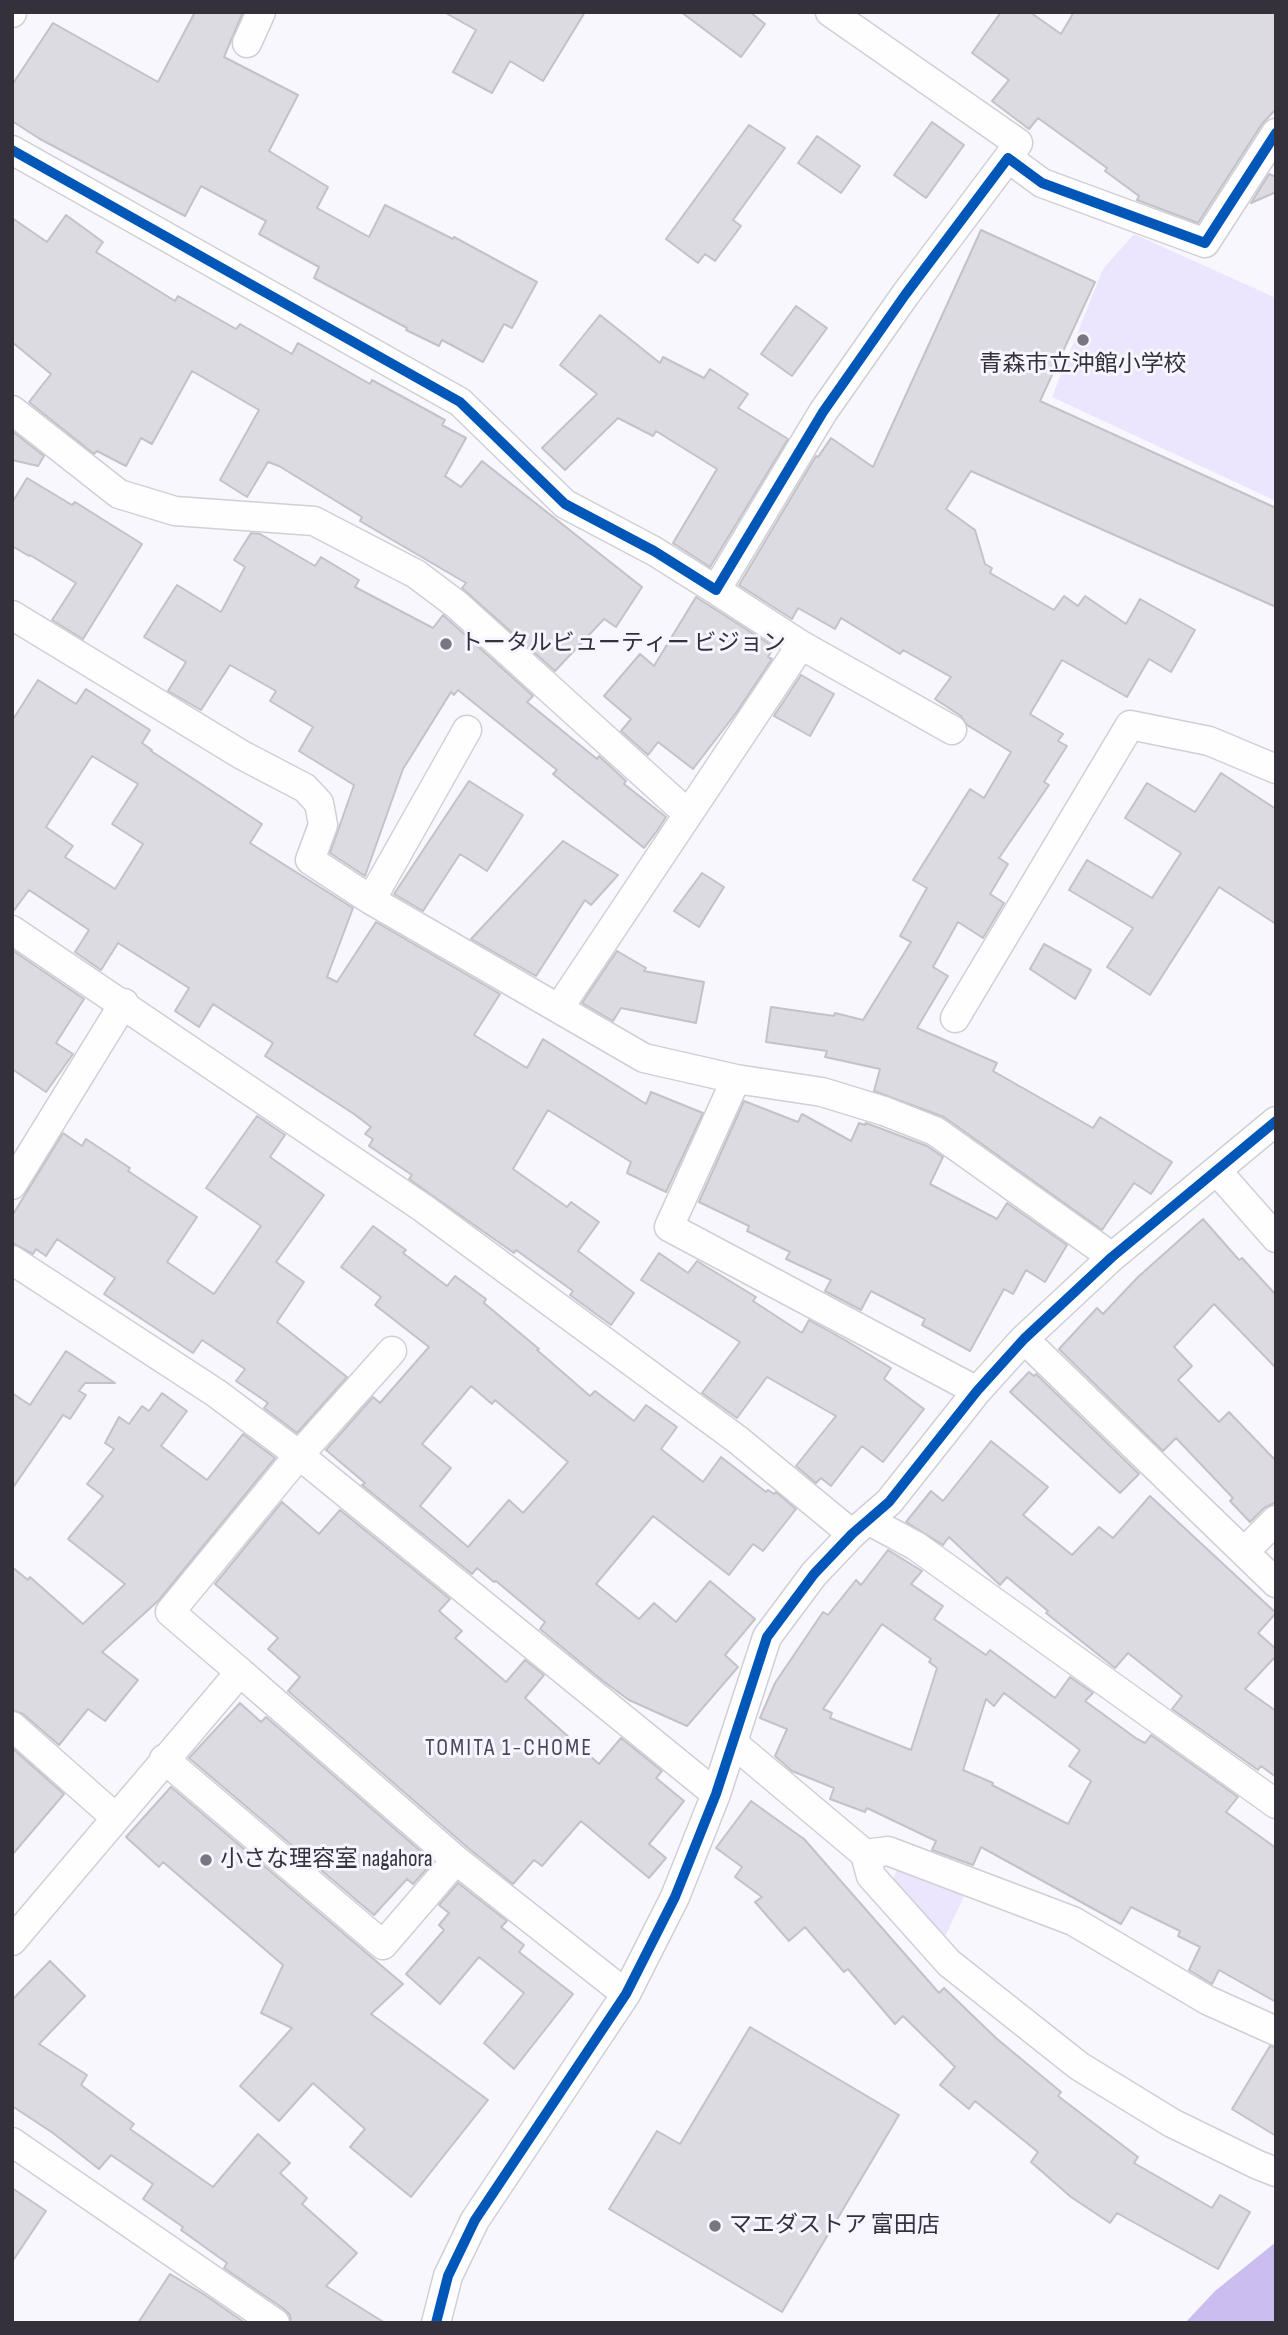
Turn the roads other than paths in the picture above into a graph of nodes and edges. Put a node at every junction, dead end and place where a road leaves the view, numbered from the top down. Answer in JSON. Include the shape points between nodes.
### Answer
{"nodes":[{"id":1,"x":261,"y":12,"type":"edge"},
{"id":2,"x":830,"y":12,"type":"edge"},
{"id":3,"x":247,"y":43,"type":"dead end"},
{"id":4,"x":1276,"y":133,"type":"edge"},
{"id":5,"x":12,"y":150,"type":"edge"},
{"id":6,"x":1008,"y":158,"type":"junction"},
{"id":7,"x":12,"y":410,"type":"edge"},
{"id":8,"x":716,"y":590,"type":"junction"},
{"id":9,"x":12,"y":615,"type":"edge"},
{"id":10,"x":801,"y":645,"type":"junction"},
{"id":11,"x":467,"y":730,"type":"dead end"},
{"id":12,"x":952,"y":730,"type":"dead end"},
{"id":13,"x":1276,"y":768,"type":"edge"},
{"id":14,"x":688,"y":814,"type":"junction"},
{"id":15,"x":371,"y":900,"type":"junction"},
{"id":16,"x":12,"y":930,"type":"edge"},
{"id":17,"x":124,"y":1003,"type":"junction"},
{"id":18,"x":559,"y":1008,"type":"junction"},
{"id":19,"x":955,"y":1018,"type":"dead end"},
{"id":20,"x":736,"y":1079,"type":"junction"},
{"id":21,"x":1276,"y":1121,"type":"edge"},
{"id":22,"x":1217,"y":1171,"type":"junction"},
{"id":23,"x":12,"y":1185,"type":"edge"},
{"id":24,"x":1276,"y":1238,"type":"edge"},
{"id":25,"x":1112,"y":1257,"type":"junction"},
{"id":26,"x":12,"y":1260,"type":"edge"},
{"id":27,"x":1024,"y":1339,"type":"junction"},
{"id":28,"x":392,"y":1351,"type":"dead end"},
{"id":29,"x":977,"y":1391,"type":"junction"},
{"id":30,"x":299,"y":1455,"type":"junction"},
{"id":31,"x":1276,"y":1520,"type":"edge"},
{"id":32,"x":860,"y":1527,"type":"junction"},
{"id":33,"x":1245,"y":1551,"type":"junction"},
{"id":34,"x":1276,"y":1583,"type":"edge"},
{"id":35,"x":240,"y":1672,"type":"junction"},
{"id":36,"x":12,"y":1726,"type":"edge"},
{"id":37,"x":733,"y":1743,"type":"junction"},
{"id":38,"x":164,"y":1759,"type":"junction"},
{"id":39,"x":716,"y":1794,"type":"junction"},
{"id":40,"x":1276,"y":1804,"type":"edge"},
{"id":41,"x":116,"y":1818,"type":"junction"},
{"id":42,"x":865,"y":1854,"type":"junction"},
{"id":43,"x":456,"y":1860,"type":"junction"},
{"id":44,"x":12,"y":1941,"type":"edge"},
{"id":45,"x":626,"y":1994,"type":"junction"},
{"id":46,"x":1276,"y":2031,"type":"edge"},
{"id":47,"x":12,"y":2142,"type":"edge"},
{"id":48,"x":1276,"y":2172,"type":"edge"},
{"id":49,"x":275,"y":2323,"type":"edge"},
{"id":50,"x":436,"y":2323,"type":"edge"}],
"edges":[{"from":1,"to":3,"type":"street"},
{"from":2,"to":6,"type":"street","via":[[1018,143]]},
{"from":4,"to":6,"type":"street","via":[[1205,243],[1042,183]]},
{"from":5,"to":8,"type":"street","via":[[460,402],[565,504]]},
{"from":6,"to":8,"type":"street","via":[[823,412]]},
{"from":7,"to":14,"type":"street","via":[[119,494],[175,511],[314,521],[416,574],[456,604]]},
{"from":8,"to":10,"type":"street"},
{"from":9,"to":15,"type":"street","via":[[305,788],[318,803],[323,825],[310,860]]},
{"from":10,"to":12,"type":"street"},
{"from":10,"to":14,"type":"street"},
{"from":11,"to":15,"type":"street"},
{"from":13,"to":19,"type":"street","via":[[1209,741],[1130,725]]},
{"from":14,"to":18,"type":"street"},
{"from":15,"to":18,"type":"street"},
{"from":16,"to":17,"type":"street"},
{"from":17,"to":23,"type":"street"},
{"from":17,"to":32,"type":"street","via":[[424,1208]]},
{"from":18,"to":20,"type":"street","via":[[645,1058]]},
{"from":20,"to":25,"type":"street","via":[[822,1092],[935,1131]]},
{"from":20,"to":29,"type":"street","via":[[668,1227]]},
{"from":21,"to":22,"type":"street"},
{"from":22,"to":24,"type":"street"},
{"from":22,"to":25,"type":"street"},
{"from":25,"to":27,"type":"street"},
{"from":26,"to":30,"type":"street","via":[[216,1393]]},
{"from":27,"to":29,"type":"street"},
{"from":27,"to":33,"type":"street"},
{"from":28,"to":30,"type":"street"},
{"from":29,"to":32,"type":"street","via":[[889,1502]]},
{"from":30,"to":35,"type":"street","via":[[170,1612]]},
{"from":30,"to":39,"type":"street"},
{"from":31,"to":33,"type":"street"},
{"from":32,"to":37,"type":"street","via":[[814,1574],[767,1637]]},
{"from":32,"to":40,"type":"street","via":[[916,1546]]},
{"from":33,"to":34,"type":"street"},
{"from":35,"to":38,"type":"street"},
{"from":35,"to":43,"type":"street"},
{"from":36,"to":41,"type":"street"},
{"from":37,"to":39,"type":"street"},
{"from":37,"to":42,"type":"street"},
{"from":38,"to":41,"type":"street"},
{"from":38,"to":43,"type":"street","via":[[383,1945]]},
{"from":39,"to":45,"type":"street","via":[[675,1897]]},
{"from":41,"to":44,"type":"street"},
{"from":42,"to":46,"type":"street","via":[[888,1851],[1073,1921],[1207,2000]]},
{"from":42,"to":48,"type":"street","via":[[871,1875],[949,1963],[1079,2066],[1172,2123]]},
{"from":43,"to":45,"type":"street"},
{"from":45,"to":50,"type":"street","via":[[475,2220],[449,2276]]},
{"from":47,"to":49,"type":"street"}]}
